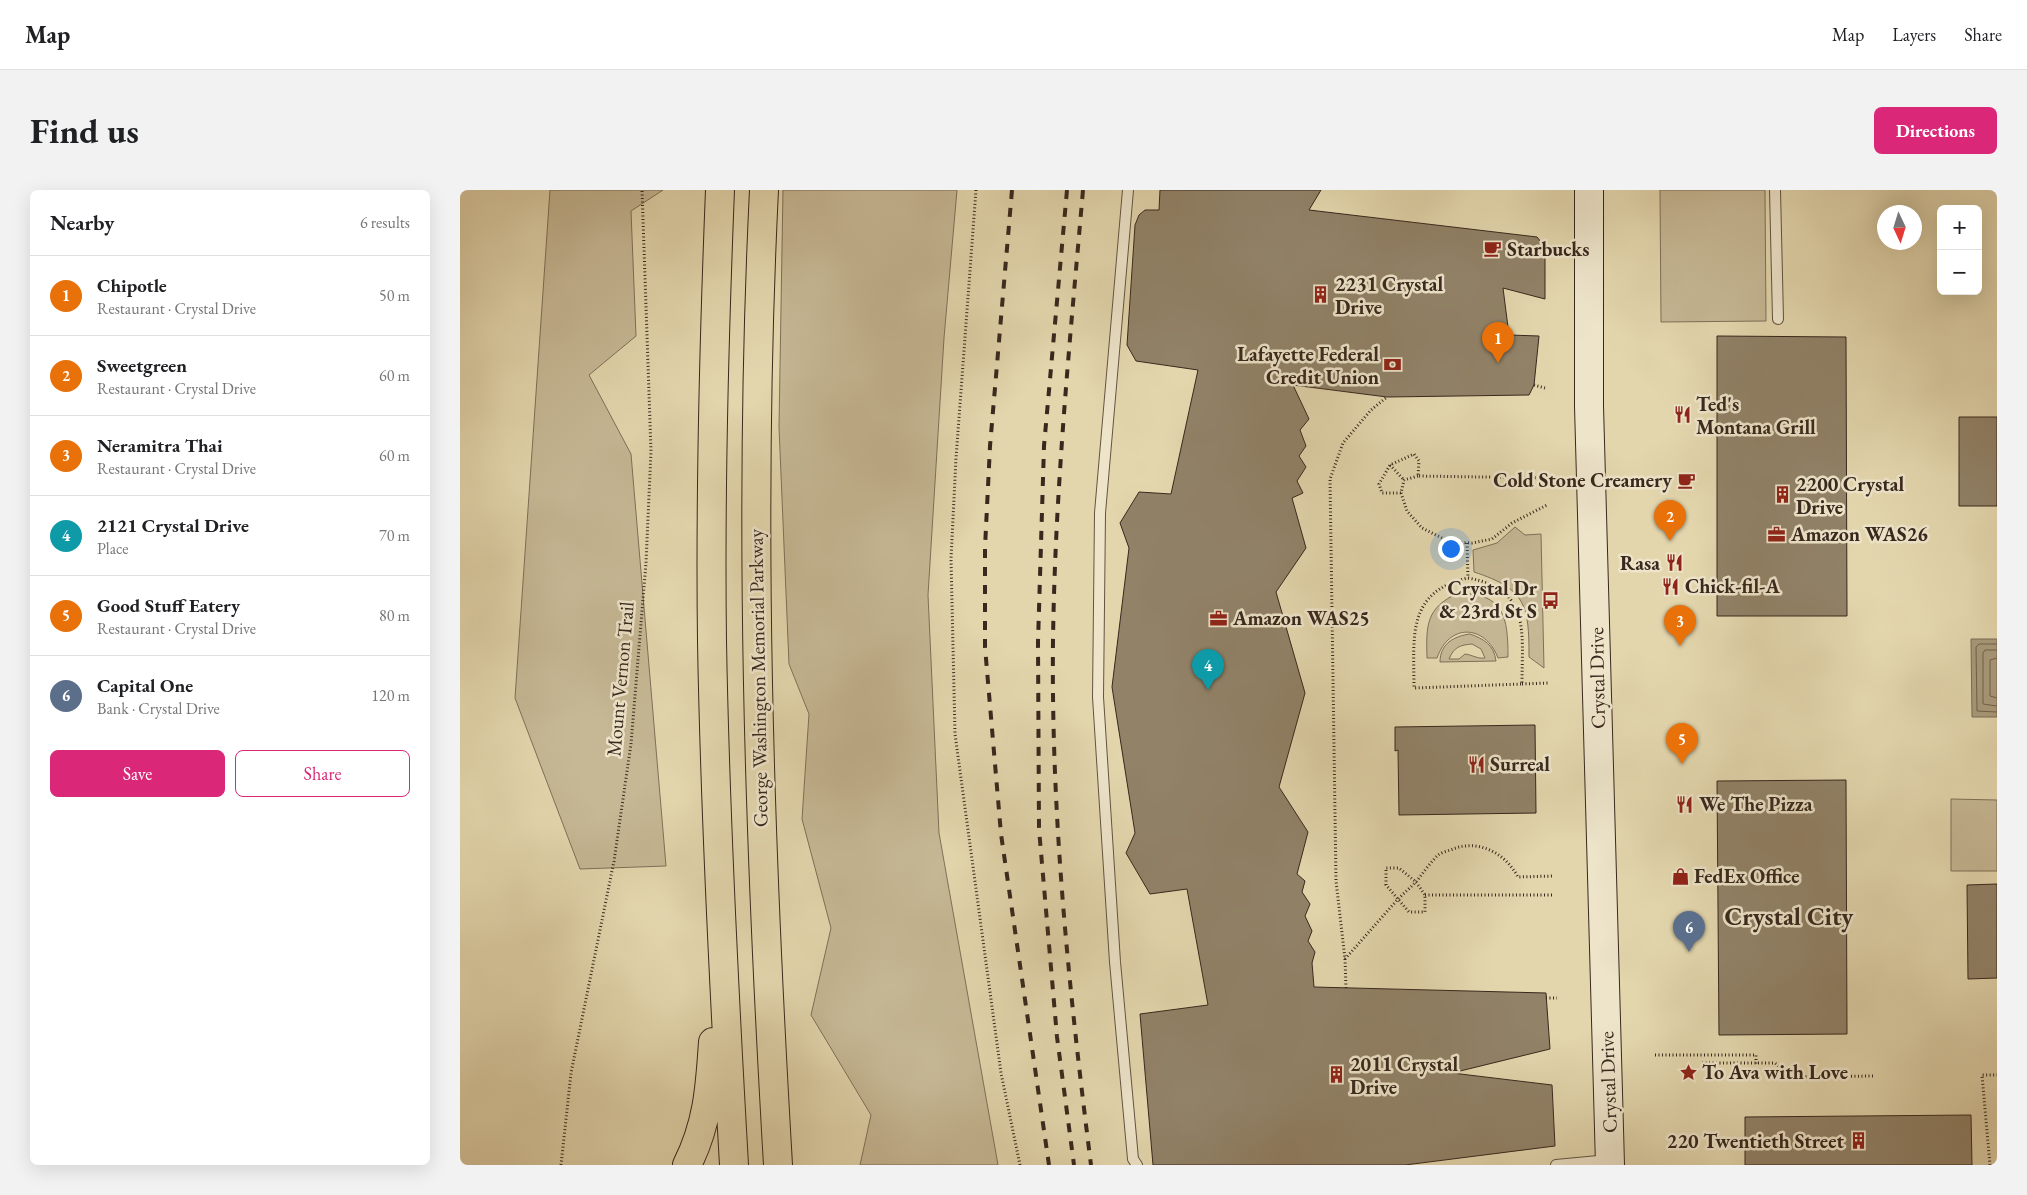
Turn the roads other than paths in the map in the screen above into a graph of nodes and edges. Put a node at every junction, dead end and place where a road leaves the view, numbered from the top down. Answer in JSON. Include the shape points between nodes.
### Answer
{"nodes":[{"id":1,"x":720,"y":190,"type":"edge"},
{"id":2,"x":764,"y":190,"type":"edge"},
{"id":3,"x":1128,"y":190,"type":"edge"},
{"id":4,"x":1589,"y":190,"type":"edge"},
{"id":5,"x":1775,"y":190,"type":"edge"},
{"id":6,"x":1778,"y":319,"type":"dead end"},
{"id":7,"x":721,"y":928,"type":"junction"},
{"id":8,"x":1610,"y":1163,"type":"edge"},
{"id":9,"x":687,"y":1165,"type":"edge"},
{"id":10,"x":734,"y":1165,"type":"edge"},
{"id":11,"x":778,"y":1165,"type":"edge"},
{"id":12,"x":1137,"y":1165,"type":"edge"},
{"id":13,"x":1556,"y":1165,"type":"edge"}],
"edges":[{"from":1,"to":7,"type":"highway","via":[[712,541]]},
{"from":2,"to":11,"type":"highway","name":"George Washington Memorial Parkway","via":[[756,399],[756,690]]},
{"from":3,"to":12,"type":"lane","via":[[1100,513],[1098,697],[1124,1084],[1133,1159]]},
{"from":4,"to":8,"type":"street","name":"Crystal Drive","via":[[1589,398]]},
{"from":5,"to":6,"type":"lane"},
{"from":7,"to":9,"type":"highway","via":[[708,1104],[697,1146]]},
{"from":7,"to":10,"type":"highway"},
{"from":8,"to":13,"type":"lane"}]}
